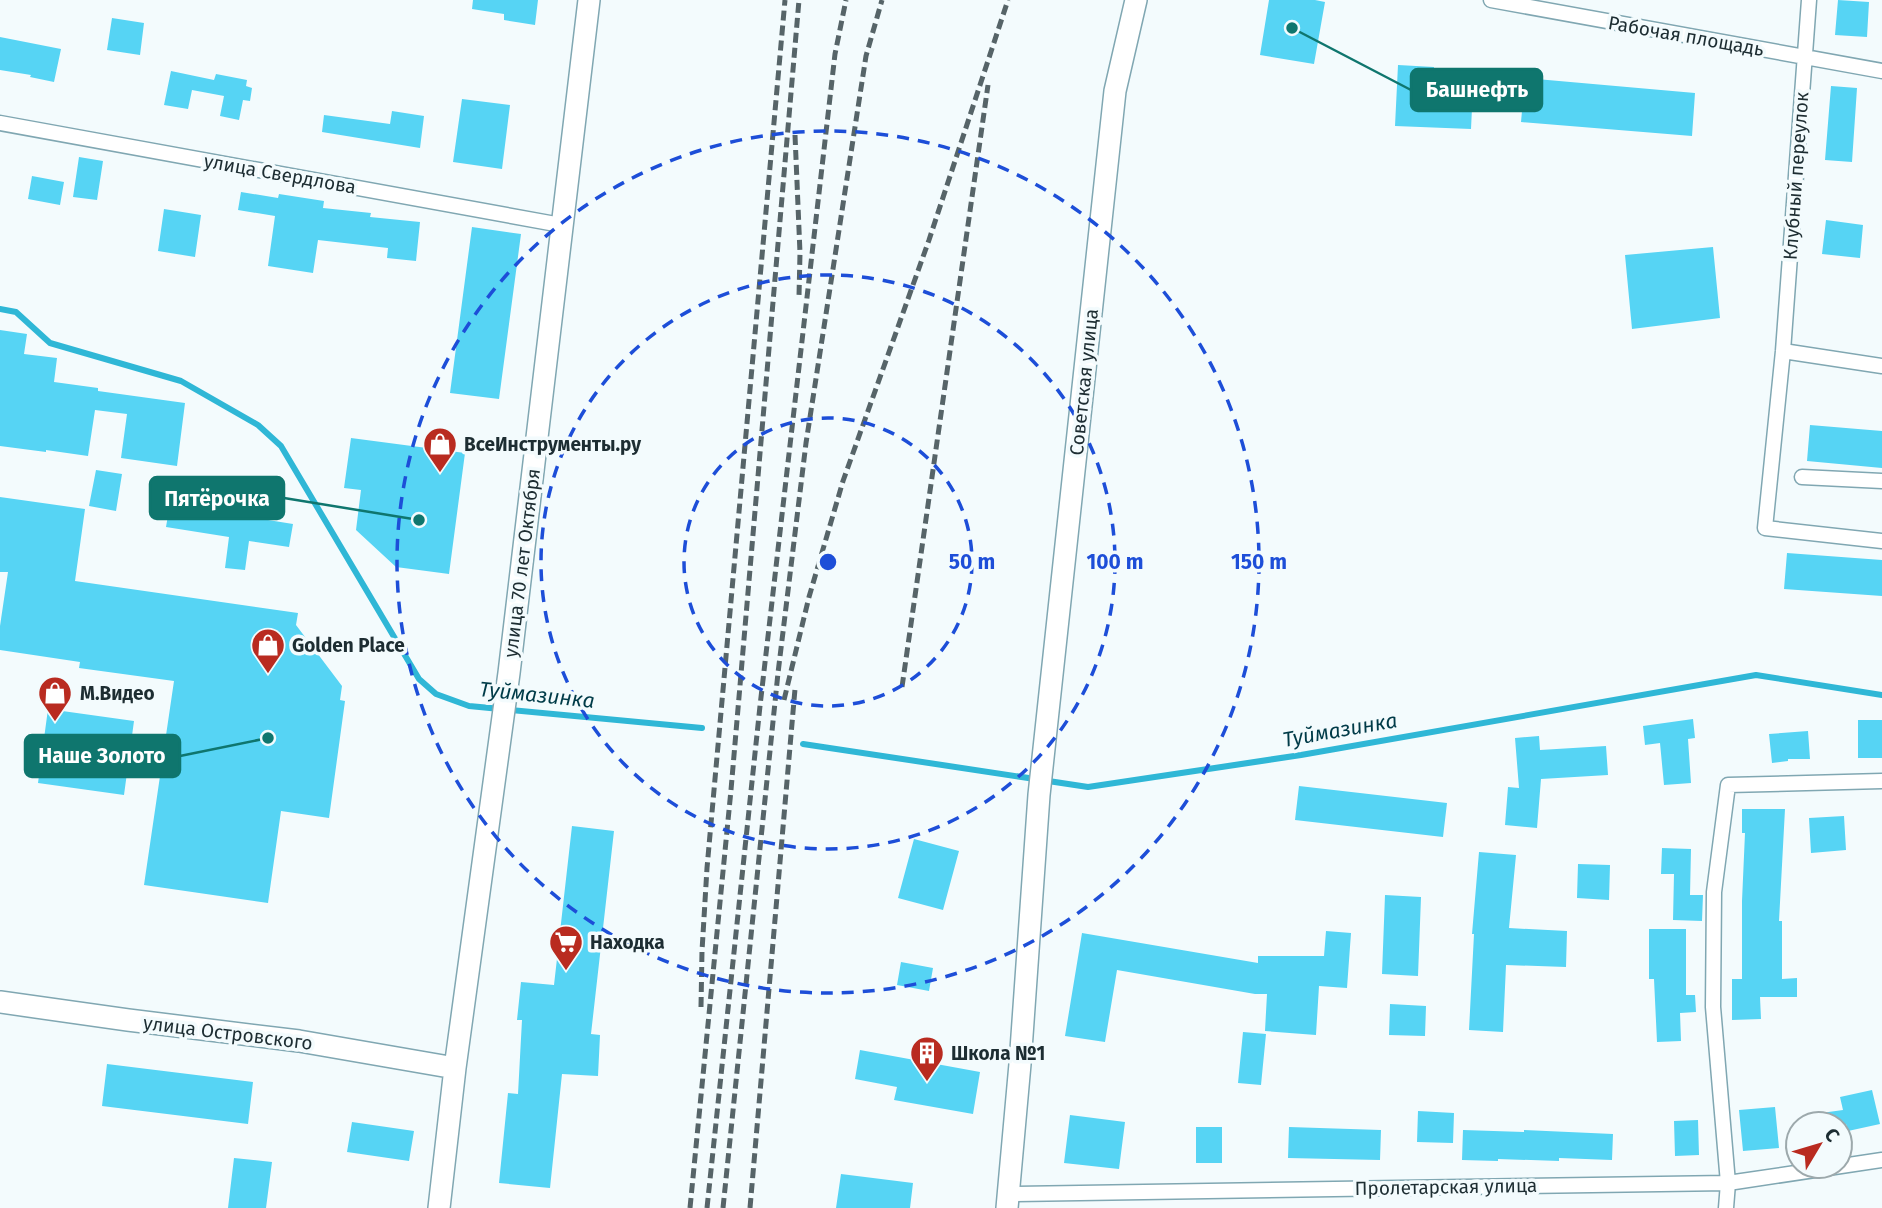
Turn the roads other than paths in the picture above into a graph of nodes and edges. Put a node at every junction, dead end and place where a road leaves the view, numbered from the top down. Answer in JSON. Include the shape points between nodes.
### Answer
{"nodes":[{"id":1,"x":589,"y":0,"type":"edge"},
{"id":2,"x":1136,"y":0,"type":"edge"},
{"id":3,"x":1491,"y":0,"type":"edge"},
{"id":4,"x":1809,"y":0,"type":"edge"},
{"id":5,"x":1805,"y":58,"type":"junction"},
{"id":6,"x":1882,"y":71,"type":"edge"},
{"id":7,"x":0,"y":123,"type":"edge"},
{"id":8,"x":561,"y":225,"type":"junction"},
{"id":9,"x":1783,"y":351,"type":"junction"},
{"id":10,"x":1882,"y":366,"type":"edge"},
{"id":11,"x":1802,"y":477,"type":"dead end"},
{"id":12,"x":1882,"y":481,"type":"edge"},
{"id":13,"x":1882,"y":541,"type":"edge"},
{"id":14,"x":1882,"y":781,"type":"edge"},
{"id":15,"x":0,"y":1002,"type":"edge"},
{"id":16,"x":455,"y":1068,"type":"junction"},
{"id":17,"x":1882,"y":1160,"type":"edge"},
{"id":18,"x":1728,"y":1183,"type":"junction"},
{"id":19,"x":1007,"y":1201,"type":"edge"},
{"id":20,"x":439,"y":1208,"type":"edge"},
{"id":21,"x":1726,"y":1208,"type":"edge"}],
"edges":[{"from":1,"to":8,"type":"street","name":"улица 70 лет Октября"},
{"from":2,"to":19,"type":"street","name":"Советская улица","via":[[1115,91],[1042,766]]},
{"from":3,"to":5,"type":"street","name":"Рабочая площадь"},
{"from":4,"to":5,"type":"street","name":"Клубный переулок"},
{"from":5,"to":6,"type":"street","name":"Рабочая площадь"},
{"from":5,"to":9,"type":"street","name":"Клубный переулок"},
{"from":7,"to":8,"type":"street","name":"улица Свердлова"},
{"from":8,"to":16,"type":"street","name":"улица 70 лет Октября","via":[[509,673]]},
{"from":9,"to":10,"type":"street"},
{"from":9,"to":13,"type":"street","name":"Клубный переулок","via":[[1765,528]]},
{"from":11,"to":12,"type":"street"},
{"from":14,"to":18,"type":"street","via":[[1728,785],[1714,892],[1713,1007]]},
{"from":15,"to":16,"type":"street","name":"улица Островского","via":[[299,1041]]},
{"from":16,"to":20,"type":"street","name":"улица 70 лет Октября"},
{"from":17,"to":18,"type":"street","name":"Пролетарская улица"},
{"from":18,"to":19,"type":"street","name":"Пролетарская улица"},
{"from":18,"to":21,"type":"street"}]}
